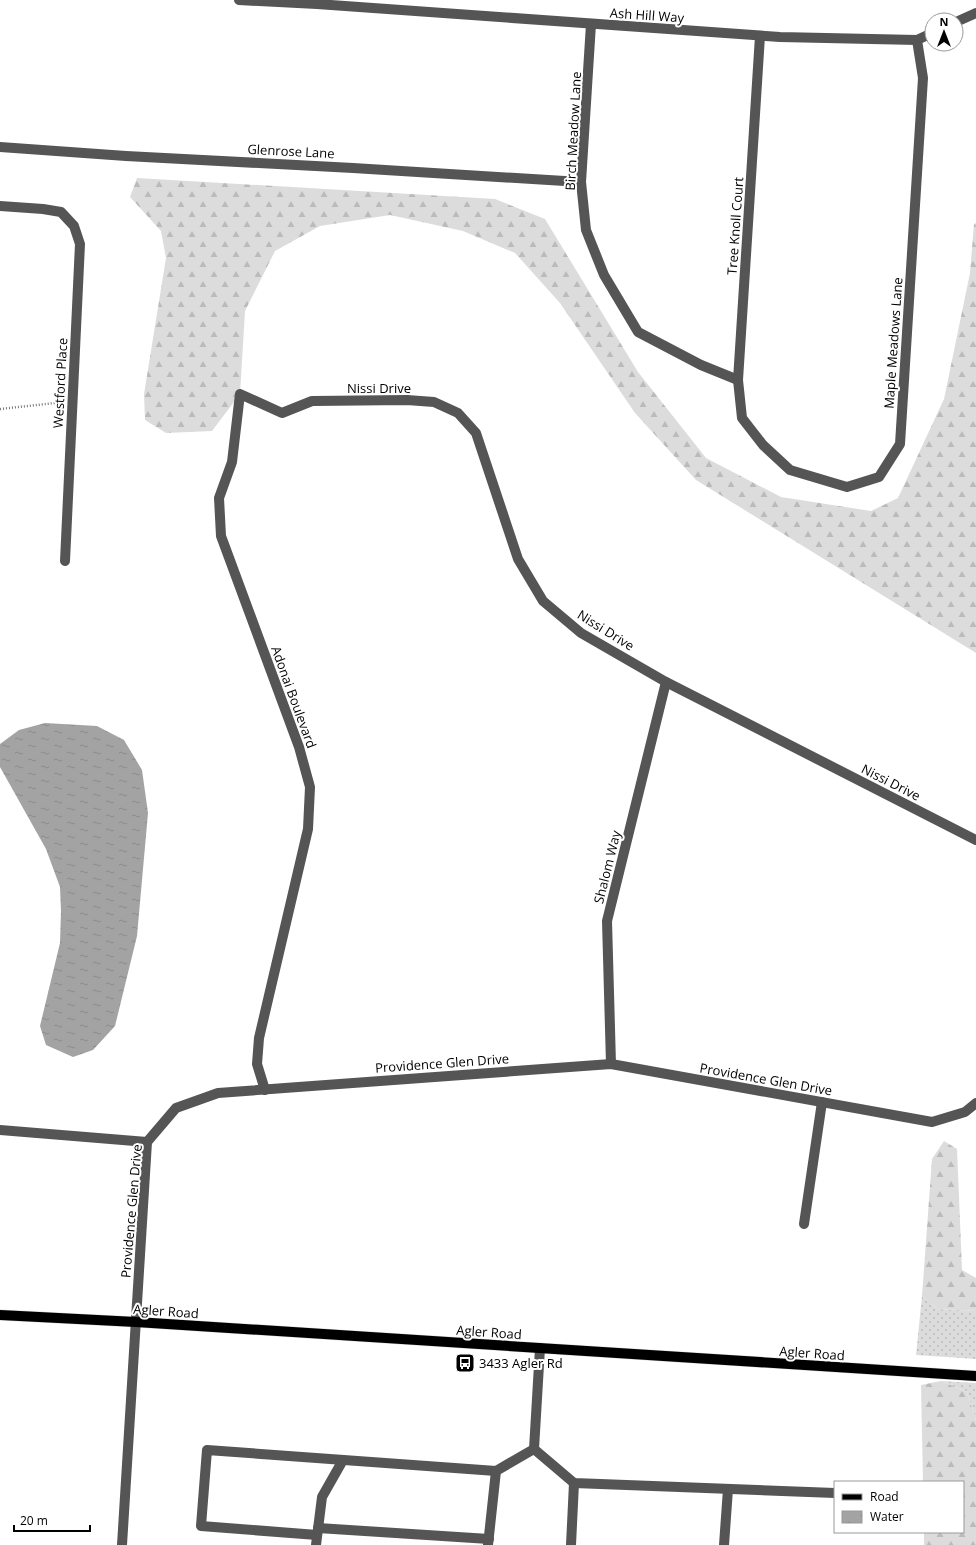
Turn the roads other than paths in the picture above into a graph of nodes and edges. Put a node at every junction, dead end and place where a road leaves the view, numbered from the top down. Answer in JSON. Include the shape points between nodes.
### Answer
{"nodes":[{"id":1,"x":239,"y":0,"type":"edge"},
{"id":2,"x":976,"y":13,"type":"edge"},
{"id":3,"x":964,"y":18,"type":"edge"},
{"id":4,"x":592,"y":24,"type":"junction"},
{"id":5,"x":760,"y":36,"type":"junction"},
{"id":6,"x":924,"y":37,"type":"edge"},
{"id":7,"x":917,"y":40,"type":"junction"},
{"id":8,"x":0,"y":147,"type":"edge"},
{"id":9,"x":581,"y":182,"type":"junction"},
{"id":10,"x":0,"y":206,"type":"edge"},
{"id":11,"x":738,"y":380,"type":"junction"},
{"id":12,"x":312,"y":401,"type":"joint"},
{"id":13,"x":742,"y":418,"type":"joint"},
{"id":14,"x":65,"y":561,"type":"dead end"},
{"id":15,"x":666,"y":682,"type":"junction"},
{"id":16,"x":976,"y":840,"type":"edge"},
{"id":17,"x":611,"y":1064,"type":"junction"},
{"id":18,"x":265,"y":1090,"type":"junction"},
{"id":19,"x":822,"y":1102,"type":"junction"},
{"id":20,"x":976,"y":1103,"type":"edge"},
{"id":21,"x":0,"y":1130,"type":"edge"},
{"id":22,"x":147,"y":1142,"type":"junction"},
{"id":23,"x":804,"y":1224,"type":"dead end"},
{"id":24,"x":0,"y":1316,"type":"edge"},
{"id":25,"x":136,"y":1322,"type":"junction"},
{"id":26,"x":540,"y":1348,"type":"junction"},
{"id":27,"x":976,"y":1376,"type":"edge"},
{"id":28,"x":534,"y":1449,"type":"junction"},
{"id":29,"x":343,"y":1460,"type":"junction"},
{"id":30,"x":496,"y":1472,"type":"junction"},
{"id":31,"x":574,"y":1483,"type":"junction"},
{"id":32,"x":728,"y":1489,"type":"junction"},
{"id":33,"x":834,"y":1493,"type":"edge"},
{"id":34,"x":317,"y":1531,"type":"junction"},
{"id":35,"x":488,"y":1542,"type":"edge"},
{"id":36,"x":122,"y":1545,"type":"edge"},
{"id":37,"x":316,"y":1545,"type":"edge"},
{"id":38,"x":570,"y":1545,"type":"edge"},
{"id":39,"x":724,"y":1545,"type":"edge"}],
"edges":[{"from":1,"to":4,"type":"street","name":"Ash Hill Way"},
{"from":2,"to":3,"type":"street"},
{"from":4,"to":5,"type":"street","name":"Ash Hill Way"},
{"from":4,"to":9,"type":"street","name":"Birch Meadow Lane"},
{"from":5,"to":7,"type":"street","name":"Ash Hill Way"},
{"from":5,"to":11,"type":"street","name":"Tree Knoll Court"},
{"from":6,"to":7,"type":"street","name":"Ash Hill Way"},
{"from":7,"to":13,"type":"street","name":"Maple Meadows Lane","via":[[923,78],[900,444],[879,477],[848,487],[790,470],[763,445]]},
{"from":8,"to":9,"type":"street","name":"Glenrose Lane"},
{"from":9,"to":11,"type":"street","name":"Birch Meadow Lane","via":[[586,230],[604,276],[638,332],[701,365]]},
{"from":10,"to":14,"type":"street","name":"Westford Place","via":[[61,212],[74,226],[80,244]]},
{"from":11,"to":13,"type":"street","name":"Tree Knoll Court"},
{"from":12,"to":15,"type":"street","name":"Nissi Drive","via":[[434,402],[458,413],[476,433],[518,559],[543,601],[581,633]]},
{"from":12,"to":18,"type":"street","name":"Adonai Boulevard","via":[[282,413],[240,394],[232,462],[219,498],[221,536],[299,747],[310,787],[308,829],[259,1038],[257,1064]]},
{"from":15,"to":16,"type":"street","name":"Nissi Drive"},
{"from":15,"to":17,"type":"street","name":"Shalom Way","via":[[607,921]]},
{"from":17,"to":18,"type":"street","name":"Providence Glen Drive"},
{"from":17,"to":19,"type":"street","name":"Providence Glen Drive"},
{"from":18,"to":22,"type":"street","name":"Providence Glen Drive","via":[[218,1093],[176,1108]]},
{"from":19,"to":20,"type":"street","name":"Providence Glen Drive","via":[[932,1122],[965,1112]]},
{"from":19,"to":23,"type":"street"},
{"from":21,"to":22,"type":"street"},
{"from":22,"to":25,"type":"street","name":"Providence Glen Drive"},
{"from":24,"to":25,"type":"main road","name":"Agler Road"},
{"from":25,"to":26,"type":"main road","name":"Agler Road"},
{"from":25,"to":36,"type":"street","name":"Providence Glen Drive"},
{"from":26,"to":27,"type":"main road","name":"Agler Road"},
{"from":26,"to":28,"type":"street"},
{"from":28,"to":30,"type":"street"},
{"from":28,"to":31,"type":"street"},
{"from":29,"to":30,"type":"street"},
{"from":29,"to":34,"type":"street","via":[[322,1497]]},
{"from":29,"to":34,"type":"street","via":[[207,1450],[202,1526]]},
{"from":30,"to":35,"type":"street"},
{"from":31,"to":32,"type":"street"},
{"from":31,"to":38,"type":"street"},
{"from":32,"to":33,"type":"street"},
{"from":32,"to":39,"type":"street"},
{"from":34,"to":35,"type":"street"},
{"from":34,"to":37,"type":"street"}]}
